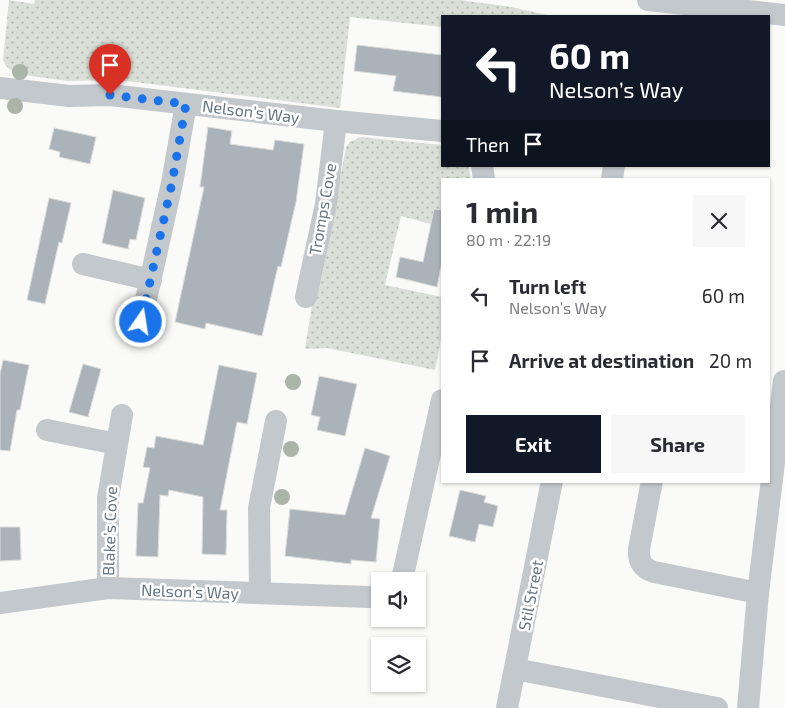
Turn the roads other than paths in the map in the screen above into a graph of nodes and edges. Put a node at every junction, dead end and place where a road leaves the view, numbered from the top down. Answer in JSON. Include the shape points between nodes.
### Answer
{"nodes":[{"id":1,"x":648,"y":0,"type":"edge"},
{"id":2,"x":644,"y":15,"type":"edge"},
{"id":3,"x":785,"y":15,"type":"edge"},
{"id":4,"x":0,"y":88,"type":"edge"},
{"id":5,"x":186,"y":104,"type":"junction"},
{"id":6,"x":336,"y":121,"type":"junction"},
{"id":7,"x":441,"y":132,"type":"edge"},
{"id":8,"x":83,"y":264,"type":"dead end"},
{"id":9,"x":150,"y":280,"type":"junction"},
{"id":10,"x":306,"y":297,"type":"dead end"},
{"id":11,"x":141,"y":322,"type":"dead end"},
{"id":12,"x":779,"y":380,"type":"edge"},
{"id":13,"x":441,"y":404,"type":"edge"},
{"id":14,"x":122,"y":415,"type":"dead end"},
{"id":15,"x":276,"y":420,"type":"dead end"},
{"id":16,"x":46,"y":430,"type":"dead end"},
{"id":17,"x":117,"y":444,"type":"junction"},
{"id":18,"x":552,"y":483,"type":"edge"},
{"id":19,"x":652,"y":483,"type":"edge"},
{"id":20,"x":777,"y":504,"type":"edge"},
{"id":21,"x":404,"y":572,"type":"edge"},
{"id":22,"x":108,"y":588,"type":"junction"},
{"id":23,"x":260,"y":593,"type":"junction"},
{"id":24,"x":758,"y":593,"type":"junction"},
{"id":25,"x":371,"y":597,"type":"edge"},
{"id":26,"x":0,"y":603,"type":"edge"},
{"id":27,"x":515,"y":669,"type":"junction"},
{"id":28,"x":507,"y":708,"type":"edge"},
{"id":29,"x":717,"y":708,"type":"edge"},
{"id":30,"x":748,"y":708,"type":"edge"}],
"edges":[{"from":1,"to":2,"type":"street"},
{"from":1,"to":3,"type":"street"},
{"from":4,"to":5,"type":"street","name":"Nelson’s Way"},
{"from":5,"to":6,"type":"street","name":"Nelson’s Way"},
{"from":5,"to":9,"type":"street"},
{"from":6,"to":7,"type":"street","name":"Nelson’s Way"},
{"from":6,"to":10,"type":"street","name":"Tromps Cove","via":[[326,204]]},
{"from":8,"to":9,"type":"street"},
{"from":9,"to":11,"type":"street"},
{"from":12,"to":20,"type":"street"},
{"from":13,"to":21,"type":"street"},
{"from":14,"to":17,"type":"street","name":"Blake’s Cove"},
{"from":15,"to":23,"type":"street","via":[[259,508]]},
{"from":16,"to":17,"type":"street"},
{"from":17,"to":22,"type":"street","name":"Blake’s Cove","via":[[108,498]]},
{"from":18,"to":27,"type":"street","name":"Stil Street"},
{"from":19,"to":24,"type":"street","via":[[638,549],[644,567],[654,572]]},
{"from":20,"to":24,"type":"street"},
{"from":22,"to":23,"type":"street","name":"Nelson’s Way"},
{"from":22,"to":26,"type":"street","name":"Nelson’s Way"},
{"from":23,"to":25,"type":"street","name":"Nelson’s Way"},
{"from":24,"to":30,"type":"street"},
{"from":27,"to":28,"type":"street","name":"Stil Street"},
{"from":27,"to":29,"type":"street"}]}
